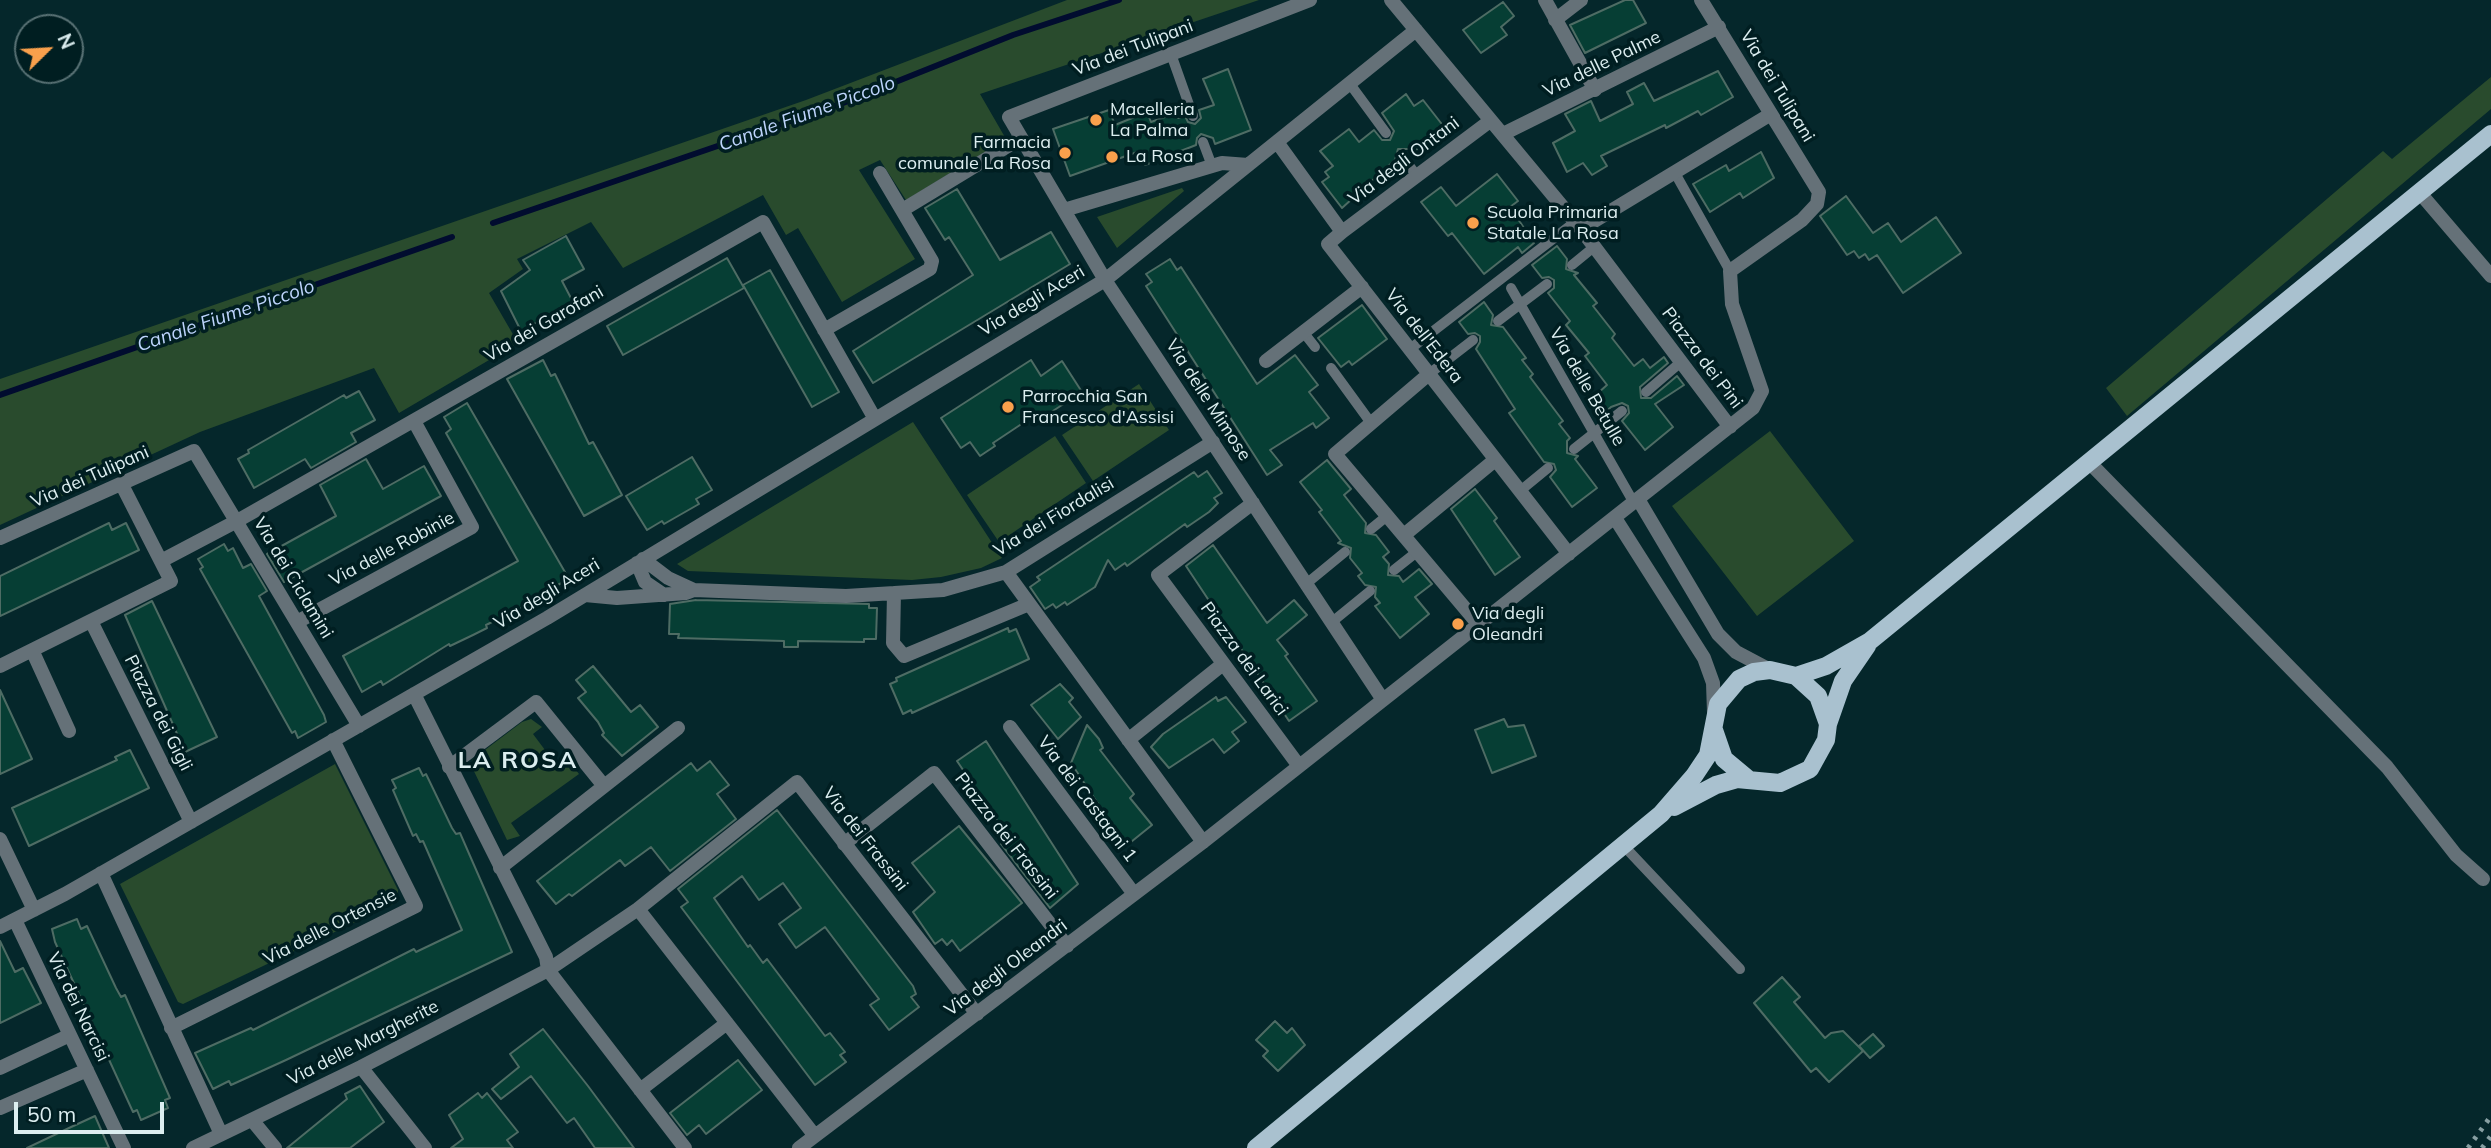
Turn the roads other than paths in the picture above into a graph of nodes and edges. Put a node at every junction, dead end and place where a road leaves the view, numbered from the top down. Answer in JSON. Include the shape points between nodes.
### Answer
{"nodes":[{"id":1,"x":1310,"y":0,"type":"edge"},
{"id":2,"x":1391,"y":0,"type":"edge"},
{"id":3,"x":1545,"y":0,"type":"edge"},
{"id":4,"x":1581,"y":0,"type":"edge"},
{"id":5,"x":1701,"y":0,"type":"edge"},
{"id":6,"x":1556,"y":19,"type":"junction"},
{"id":7,"x":1719,"y":27,"type":"junction"},
{"id":8,"x":1416,"y":30,"type":"junction"},
{"id":9,"x":1171,"y":54,"type":"junction"},
{"id":10,"x":1350,"y":84,"type":"junction"},
{"id":11,"x":1594,"y":90,"type":"junction"},
{"id":12,"x":1771,"y":114,"type":"junction"},
{"id":13,"x":1193,"y":116,"type":"dead end"},
{"id":14,"x":1009,"y":117,"type":"joint"},
{"id":15,"x":1490,"y":121,"type":"junction"},
{"id":16,"x":1386,"y":133,"type":"dead end"},
{"id":17,"x":1503,"y":134,"type":"junction"},
{"id":18,"x":2491,"y":134,"type":"edge"},
{"id":19,"x":1021,"y":138,"type":"junction"},
{"id":20,"x":1203,"y":142,"type":"dead end"},
{"id":21,"x":1277,"y":142,"type":"junction"},
{"id":22,"x":1402,"y":156,"type":"dead end"},
{"id":23,"x":1248,"y":165,"type":"junction"},
{"id":24,"x":1212,"y":166,"type":"junction"},
{"id":25,"x":880,"y":173,"type":"dead end"},
{"id":26,"x":1675,"y":173,"type":"junction"},
{"id":27,"x":1417,"y":176,"type":"junction"},
{"id":28,"x":2420,"y":193,"type":"junction"},
{"id":29,"x":904,"y":209,"type":"junction"},
{"id":30,"x":1064,"y":210,"type":"junction"},
{"id":31,"x":1578,"y":226,"type":"junction"},
{"id":32,"x":1342,"y":232,"type":"junction"},
{"id":33,"x":1594,"y":247,"type":"junction"},
{"id":34,"x":1572,"y":265,"type":"dead end"},
{"id":35,"x":1730,"y":271,"type":"junction"},
{"id":36,"x":2491,"y":276,"type":"edge"},
{"id":37,"x":1105,"y":280,"type":"junction"},
{"id":38,"x":1547,"y":284,"type":"dead end"},
{"id":39,"x":1362,"y":287,"type":"junction"},
{"id":40,"x":1511,"y":288,"type":"dead end"},
{"id":41,"x":1520,"y":305,"type":"junction"},
{"id":42,"x":1498,"y":321,"type":"dead end"},
{"id":43,"x":824,"y":330,"type":"junction"},
{"id":44,"x":1304,"y":332,"type":"junction"},
{"id":45,"x":1473,"y":340,"type":"dead end"},
{"id":46,"x":1315,"y":347,"type":"dead end"},
{"id":47,"x":1410,"y":349,"type":"junction"},
{"id":48,"x":1266,"y":361,"type":"dead end"},
{"id":49,"x":1681,"y":362,"type":"junction"},
{"id":50,"x":1331,"y":368,"type":"dead end"},
{"id":51,"x":1429,"y":374,"type":"junction"},
{"id":52,"x":1646,"y":392,"type":"dead end"},
{"id":53,"x":1622,"y":411,"type":"dead end"},
{"id":54,"x":874,"y":419,"type":"junction"},
{"id":55,"x":414,"y":421,"type":"junction"},
{"id":56,"x":1371,"y":423,"type":"junction"},
{"id":57,"x":1730,"y":427,"type":"junction"},
{"id":58,"x":1594,"y":434,"type":"junction"},
{"id":59,"x":1213,"y":442,"type":"junction"},
{"id":60,"x":1574,"y":449,"type":"dead end"},
{"id":61,"x":194,"y":451,"type":"joint"},
{"id":62,"x":1495,"y":460,"type":"junction"},
{"id":63,"x":2088,"y":461,"type":"junction"},
{"id":64,"x":1548,"y":468,"type":"dead end"},
{"id":65,"x":122,"y":485,"type":"junction"},
{"id":66,"x":1520,"y":491,"type":"junction"},
{"id":67,"x":1636,"y":501,"type":"junction"},
{"id":68,"x":1253,"y":503,"type":"junction"},
{"id":69,"x":1387,"y":516,"type":"junction"},
{"id":70,"x":1615,"y":518,"type":"junction"},
{"id":71,"x":237,"y":522,"type":"junction"},
{"id":72,"x":1371,"y":529,"type":"dead end"},
{"id":73,"x":1404,"y":535,"type":"junction"},
{"id":74,"x":0,"y":538,"type":"edge"},
{"id":75,"x":1345,"y":551,"type":"dead end"},
{"id":76,"x":1418,"y":551,"type":"junction"},
{"id":77,"x":1569,"y":554,"type":"junction"},
{"id":78,"x":160,"y":561,"type":"junction"},
{"id":79,"x":640,"y":561,"type":"junction"},
{"id":80,"x":1394,"y":570,"type":"dead end"},
{"id":81,"x":1006,"y":572,"type":"junction"},
{"id":82,"x":1306,"y":584,"type":"junction"},
{"id":83,"x":694,"y":590,"type":"junction"},
{"id":84,"x":1370,"y":591,"type":"dead end"},
{"id":85,"x":894,"y":593,"type":"junction"},
{"id":86,"x":585,"y":595,"type":"junction"},
{"id":87,"x":664,"y":595,"type":"junction"},
{"id":88,"x":1028,"y":604,"type":"junction"},
{"id":89,"x":91,"y":621,"type":"junction"},
{"id":90,"x":297,"y":622,"type":"junction"},
{"id":91,"x":1332,"y":622,"type":"junction"},
{"id":92,"x":1479,"y":625,"type":"junction"},
{"id":93,"x":1870,"y":641,"type":"junction"},
{"id":94,"x":32,"y":650,"type":"junction"},
{"id":95,"x":1223,"y":664,"type":"junction"},
{"id":96,"x":0,"y":666,"type":"edge"},
{"id":97,"x":1770,"y":670,"type":"junction"},
{"id":98,"x":1796,"y":676,"type":"junction"},
{"id":99,"x":414,"y":694,"type":"junction"},
{"id":100,"x":1383,"y":700,"type":"junction"},
{"id":101,"x":1714,"y":724,"type":"junction"},
{"id":102,"x":1828,"y":724,"type":"junction"},
{"id":103,"x":359,"y":726,"type":"junction"},
{"id":104,"x":1010,"y":727,"type":"dead end"},
{"id":105,"x":678,"y":728,"type":"dead end"},
{"id":106,"x":69,"y":731,"type":"dead end"},
{"id":107,"x":333,"y":740,"type":"junction"},
{"id":108,"x":1128,"y":740,"type":"junction"},
{"id":109,"x":1299,"y":766,"type":"junction"},
{"id":110,"x":449,"y":767,"type":"junction"},
{"id":111,"x":1748,"y":779,"type":"junction"},
{"id":112,"x":604,"y":786,"type":"junction"},
{"id":113,"x":1661,"y":814,"type":"junction"},
{"id":114,"x":191,"y":822,"type":"junction"},
{"id":115,"x":0,"y":839,"type":"edge"},
{"id":116,"x":1203,"y":842,"type":"junction"},
{"id":117,"x":844,"y":844,"type":"junction"},
{"id":118,"x":1623,"y":845,"type":"junction"},
{"id":119,"x":500,"y":868,"type":"junction"},
{"id":120,"x":101,"y":873,"type":"junction"},
{"id":121,"x":2483,"y":879,"type":"dead end"},
{"id":122,"x":1134,"y":894,"type":"junction"},
{"id":123,"x":638,"y":909,"type":"junction"},
{"id":124,"x":34,"y":910,"type":"junction"},
{"id":125,"x":15,"y":920,"type":"junction"},
{"id":126,"x":0,"y":927,"type":"edge"},
{"id":127,"x":1067,"y":946,"type":"junction"},
{"id":128,"x":1740,"y":969,"type":"dead end"},
{"id":129,"x":548,"y":970,"type":"junction"},
{"id":130,"x":977,"y":1014,"type":"junction"},
{"id":131,"x":727,"y":1023,"type":"junction"},
{"id":132,"x":171,"y":1028,"type":"junction"},
{"id":133,"x":70,"y":1034,"type":"junction"},
{"id":134,"x":361,"y":1067,"type":"junction"},
{"id":135,"x":0,"y":1068,"type":"edge"},
{"id":136,"x":87,"y":1070,"type":"junction"},
{"id":137,"x":640,"y":1090,"type":"junction"},
{"id":138,"x":0,"y":1108,"type":"edge"},
{"id":139,"x":252,"y":1120,"type":"junction"},
{"id":140,"x":221,"y":1134,"type":"junction"},
{"id":141,"x":815,"y":1136,"type":"junction"},
{"id":142,"x":418,"y":1145,"type":"edge"},
{"id":143,"x":124,"y":1148,"type":"edge"},
{"id":144,"x":193,"y":1148,"type":"edge"},
{"id":145,"x":275,"y":1148,"type":"edge"},
{"id":146,"x":685,"y":1148,"type":"edge"},
{"id":147,"x":799,"y":1148,"type":"edge"},
{"id":148,"x":1256,"y":1148,"type":"edge"}],
"edges":[{"from":1,"to":9,"type":"street","name":"Via dei Tulipani"},
{"from":2,"to":8,"type":"street","name":"Piazza dei Pini"},
{"from":3,"to":6,"type":"street"},
{"from":4,"to":6,"type":"street"},
{"from":5,"to":7,"type":"street","name":"Via dei Tulipani"},
{"from":6,"to":11,"type":"street"},
{"from":7,"to":11,"type":"street","name":"Via delle Palme"},
{"from":7,"to":12,"type":"street","name":"Via dei Tulipani"},
{"from":8,"to":10,"type":"street","name":"Via degli Aceri"},
{"from":8,"to":15,"type":"street","name":"Piazza dei Pini"},
{"from":9,"to":13,"type":"lane"},
{"from":9,"to":14,"type":"street","name":"Via dei Tulipani"},
{"from":10,"to":16,"type":"lane"},
{"from":10,"to":21,"type":"street","name":"Via degli Aceri"},
{"from":11,"to":17,"type":"street","name":"Via delle Palme"},
{"from":12,"to":26,"type":"street"},
{"from":12,"to":35,"type":"street","name":"Via dei Tulipani","via":[[1819,192],[1818,204]]},
{"from":14,"to":19,"type":"street","name":"Via delle Mimose"},
{"from":15,"to":17,"type":"street","name":"Piazza dei Pini"},
{"from":15,"to":27,"type":"street","name":"Via degli Ontani"},
{"from":17,"to":31,"type":"street","name":"Piazza dei Pini"},
{"from":18,"to":28,"type":"main road"},
{"from":19,"to":29,"type":"street"},
{"from":19,"to":30,"type":"street","name":"Via delle Mimose"},
{"from":20,"to":24,"type":"lane"},
{"from":21,"to":23,"type":"street","name":"Via degli Aceri"},
{"from":21,"to":32,"type":"street"},
{"from":22,"to":27,"type":"lane"},
{"from":23,"to":24,"type":"street"},
{"from":23,"to":37,"type":"street","name":"Via degli Aceri"},
{"from":24,"to":30,"type":"street"},
{"from":25,"to":29,"type":"street"},
{"from":26,"to":31,"type":"street"},
{"from":26,"to":35,"type":"lane","name":"Piazza dei Pini"},
{"from":27,"to":32,"type":"street","name":"Via degli Ontani"},
{"from":28,"to":36,"type":"street"},
{"from":28,"to":63,"type":"main road"},
{"from":29,"to":43,"type":"street","via":[[932,261],[930,269]]},
{"from":30,"to":37,"type":"street","name":"Via delle Mimose"},
{"from":31,"to":33,"type":"street","name":"Piazza dei Pini"},
{"from":31,"to":47,"type":"lane"},
{"from":32,"to":39,"type":"street","name":"Via dell'Edera","via":[[1328,244]]},
{"from":33,"to":34,"type":"lane"},
{"from":33,"to":49,"type":"street","name":"Piazza dei Pini"},
{"from":35,"to":57,"type":"street","name":"Piazza dei Pini","via":[[1732,304],[1762,391],[1753,408]]},
{"from":37,"to":54,"type":"street","name":"Via degli Aceri"},
{"from":37,"to":59,"type":"street","name":"Via delle Mimose"},
{"from":38,"to":41,"type":"lane"},
{"from":39,"to":44,"type":"street"},
{"from":39,"to":47,"type":"street","name":"Via dell'Edera"},
{"from":40,"to":41,"type":"lane","name":"Via delle Betulle"},
{"from":41,"to":42,"type":"lane"},
{"from":41,"to":58,"type":"lane","name":"Via delle Betulle"},
{"from":43,"to":54,"type":"street"},
{"from":43,"to":55,"type":"street","name":"Via dei Garofani","via":[[763,222]]},
{"from":44,"to":46,"type":"lane"},
{"from":44,"to":48,"type":"street"},
{"from":45,"to":51,"type":"lane"},
{"from":47,"to":51,"type":"street","name":"Via dell'Edera"},
{"from":49,"to":52,"type":"lane"},
{"from":49,"to":57,"type":"street","name":"Piazza dei Pini"},
{"from":50,"to":56,"type":"lane"},
{"from":51,"to":56,"type":"street"},
{"from":51,"to":62,"type":"street","name":"Via dell'Edera"},
{"from":53,"to":58,"type":"lane"},
{"from":54,"to":79,"type":"street","name":"Via degli Aceri"},
{"from":55,"to":71,"type":"street","name":"Via dei Garofani"},
{"from":55,"to":90,"type":"street","name":"Via delle Robinie","via":[[472,527]]},
{"from":56,"to":69,"type":"street","via":[[1335,454]]},
{"from":57,"to":67,"type":"street","name":"Via degli Oleandri"},
{"from":58,"to":60,"type":"lane"},
{"from":58,"to":67,"type":"lane","name":"Via delle Betulle"},
{"from":59,"to":68,"type":"street","name":"Via delle Mimose"},
{"from":59,"to":81,"type":"street","name":"Via dei Fiordalisi"},
{"from":61,"to":65,"type":"street","name":"Via dei Tulipani"},
{"from":61,"to":71,"type":"street","name":"Via dei Ciclamini"},
{"from":62,"to":66,"type":"street","name":"Via dell'Edera"},
{"from":62,"to":73,"type":"street"},
{"from":63,"to":93,"type":"main road"},
{"from":63,"to":121,"type":"street","via":[[2386,767],[2456,855]]},
{"from":64,"to":66,"type":"lane"},
{"from":65,"to":74,"type":"street","name":"Via dei Tulipani"},
{"from":65,"to":78,"type":"street"},
{"from":66,"to":77,"type":"street","name":"Via dell'Edera"},
{"from":67,"to":70,"type":"street","name":"Via degli Oleandri"},
{"from":67,"to":97,"type":"street","via":[[1718,634],[1736,652]]},
{"from":68,"to":82,"type":"street","name":"Via delle Mimose"},
{"from":68,"to":95,"type":"street","name":"Piazza dei Larici","via":[[1158,575]]},
{"from":69,"to":72,"type":"lane"},
{"from":69,"to":73,"type":"street"},
{"from":70,"to":77,"type":"street","name":"Via degli Oleandri"},
{"from":70,"to":101,"type":"street","via":[[1704,658],[1713,683]]},
{"from":71,"to":78,"type":"street","name":"Via dei Garofani"},
{"from":71,"to":90,"type":"street","name":"Via dei Ciclamini"},
{"from":73,"to":76,"type":"street"},
{"from":75,"to":82,"type":"lane"},
{"from":76,"to":80,"type":"lane"},
{"from":76,"to":92,"type":"street"},
{"from":77,"to":92,"type":"street","name":"Via degli Oleandri"},
{"from":78,"to":89,"type":"street","via":[[171,581]]},
{"from":79,"to":83,"type":"street","name":"Via dei Fiordalisi"},
{"from":79,"to":86,"type":"street","name":"Via degli Aceri"},
{"from":79,"to":87,"type":"street","via":[[645,582]]},
{"from":81,"to":85,"type":"street","name":"Via dei Fiordalisi","via":[[943,590]]},
{"from":81,"to":88,"type":"street"},
{"from":82,"to":91,"type":"street","name":"Via delle Mimose"},
{"from":83,"to":85,"type":"street","name":"Via dei Fiordalisi","via":[[846,596]]},
{"from":83,"to":87,"type":"street","name":"Via dei Fiordalisi"},
{"from":84,"to":91,"type":"lane"},
{"from":85,"to":88,"type":"street","via":[[893,643],[904,656]]},
{"from":86,"to":87,"type":"street","name":"Via dei Fiordalisi"},
{"from":86,"to":99,"type":"street","name":"Via degli Aceri"},
{"from":88,"to":108,"type":"street"},
{"from":89,"to":94,"type":"street"},
{"from":89,"to":114,"type":"street","name":"Piazza dei Gigli"},
{"from":90,"to":103,"type":"street","name":"Via dei Ciclamini"},
{"from":91,"to":100,"type":"street","name":"Via delle Mimose"},
{"from":92,"to":100,"type":"street","name":"Via degli Oleandri"},
{"from":93,"to":98,"type":"main road","via":[[1826,666]]},
{"from":93,"to":102,"type":"main road","via":[[1843,681]]},
{"from":94,"to":96,"type":"street"},
{"from":94,"to":106,"type":"street"},
{"from":95,"to":108,"type":"street"},
{"from":95,"to":109,"type":"street","name":"Piazza dei Larici"},
{"from":97,"to":98,"type":"main road"},
{"from":97,"to":101,"type":"main road","via":[[1754,672],[1733,684],[1718,704]]},
{"from":98,"to":102,"type":"main road","via":[[1818,695]]},
{"from":99,"to":103,"type":"street","name":"Via degli Aceri"},
{"from":99,"to":110,"type":"street"},
{"from":100,"to":109,"type":"street","name":"Via degli Oleandri"},
{"from":101,"to":111,"type":"main road","via":[[1724,759]]},
{"from":101,"to":113,"type":"main road","via":[[1707,755],[1695,776]]},
{"from":102,"to":111,"type":"main road","via":[[1826,740],[1810,769],[1780,783]]},
{"from":103,"to":107,"type":"street","name":"Via degli Aceri"},
{"from":104,"to":122,"type":"street","name":"Via dei Castagni 1"},
{"from":105,"to":112,"type":"street"},
{"from":107,"to":114,"type":"street","name":"Via degli Aceri"},
{"from":107,"to":132,"type":"street","name":"Via delle Ortensie","via":[[415,906]]},
{"from":108,"to":116,"type":"street"},
{"from":109,"to":116,"type":"street","name":"Via degli Oleandri"},
{"from":110,"to":112,"type":"street","via":[[536,702]]},
{"from":110,"to":119,"type":"street"},
{"from":111,"to":113,"type":"main road","via":[[1716,785]]},
{"from":112,"to":119,"type":"street"},
{"from":113,"to":118,"type":"main road"},
{"from":114,"to":120,"type":"street","name":"Via degli Aceri"},
{"from":115,"to":124,"type":"street"},
{"from":116,"to":122,"type":"street","name":"Via degli Oleandri"},
{"from":117,"to":123,"type":"street","name":"Via dei Frassini","via":[[797,782]]},
{"from":117,"to":127,"type":"street","name":"Piazza dei Frassini","via":[[934,773]]},
{"from":117,"to":130,"type":"street","name":"Via dei Frassini"},
{"from":118,"to":128,"type":"lane"},
{"from":118,"to":148,"type":"main road"},
{"from":119,"to":129,"type":"street","via":[[546,957]]},
{"from":120,"to":124,"type":"street","name":"Via degli Aceri"},
{"from":120,"to":132,"type":"street"},
{"from":122,"to":127,"type":"street","name":"Via degli Oleandri"},
{"from":123,"to":129,"type":"street","name":"Via delle Margherite"},
{"from":123,"to":131,"type":"street"},
{"from":124,"to":125,"type":"street","name":"Via degli Aceri"},
{"from":125,"to":126,"type":"street","name":"Via degli Aceri"},
{"from":125,"to":133,"type":"street","name":"Via dei Narcisi"},
{"from":127,"to":130,"type":"street","name":"Via degli Oleandri"},
{"from":129,"to":134,"type":"street","name":"Via delle Margherite"},
{"from":129,"to":137,"type":"street"},
{"from":130,"to":141,"type":"street","name":"Via degli Oleandri"},
{"from":131,"to":137,"type":"street"},
{"from":131,"to":141,"type":"street"},
{"from":132,"to":140,"type":"street"},
{"from":133,"to":135,"type":"street"},
{"from":133,"to":136,"type":"street","name":"Via dei Narcisi"},
{"from":134,"to":139,"type":"street","name":"Via delle Margherite"},
{"from":134,"to":142,"type":"street"},
{"from":136,"to":138,"type":"street"},
{"from":136,"to":143,"type":"street","name":"Via dei Narcisi"},
{"from":137,"to":146,"type":"street"},
{"from":139,"to":140,"type":"street","name":"Via delle Margherite"},
{"from":139,"to":145,"type":"street"},
{"from":140,"to":144,"type":"street","name":"Via delle Margherite"},
{"from":141,"to":147,"type":"street","name":"Via degli Oleandri"}]}
